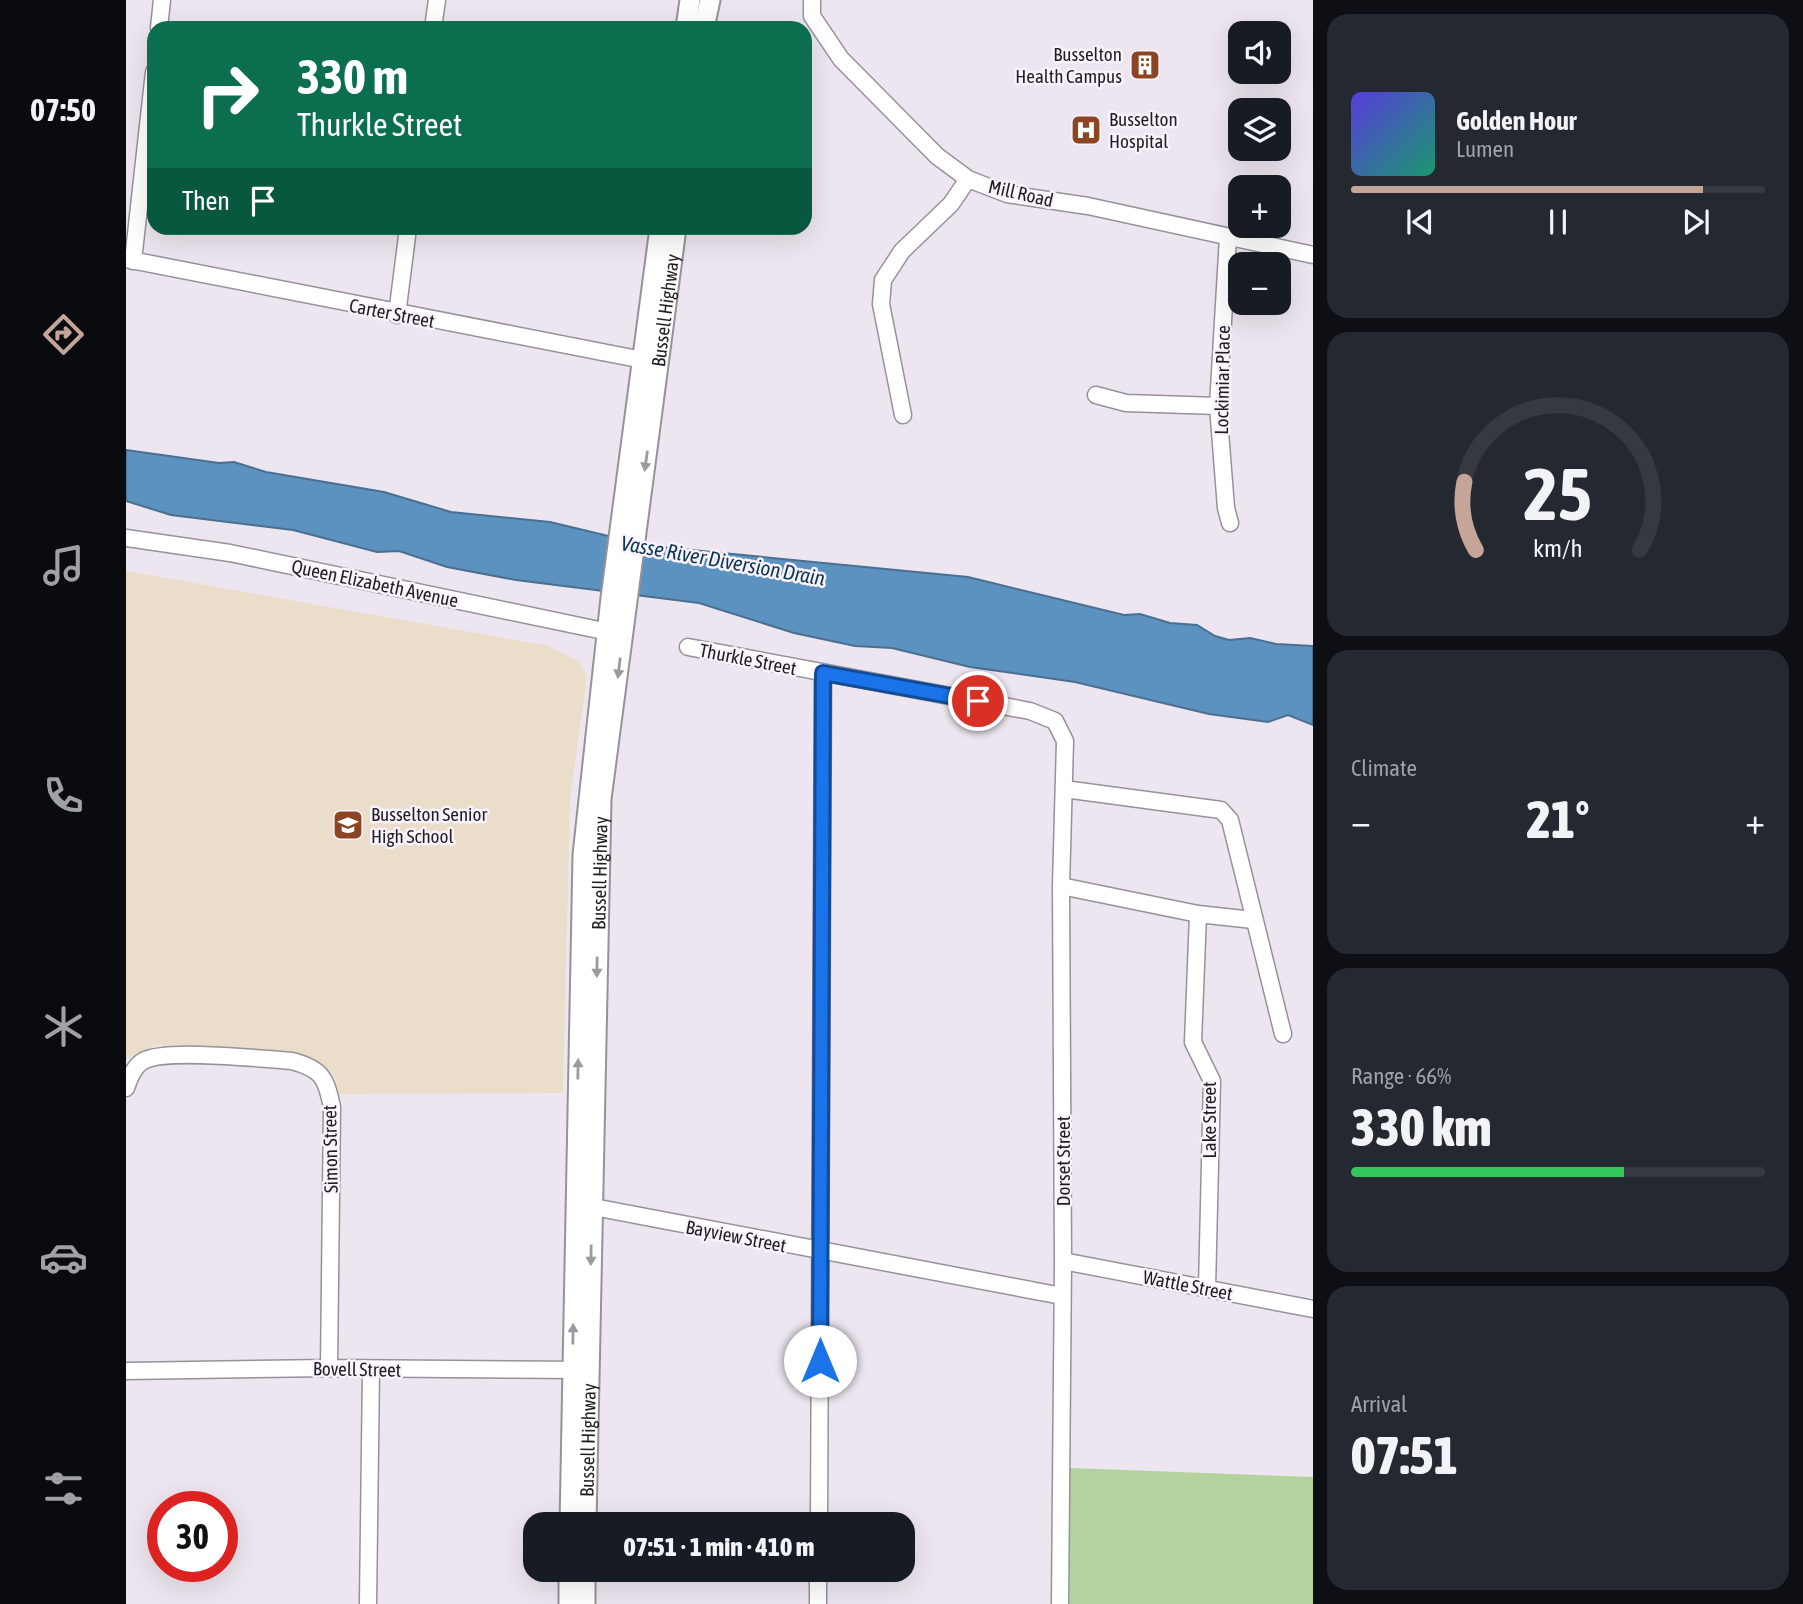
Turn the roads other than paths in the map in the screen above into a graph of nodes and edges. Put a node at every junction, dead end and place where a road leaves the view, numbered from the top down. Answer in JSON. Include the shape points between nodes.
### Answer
{"nodes":[{"id":1,"x":162,"y":0,"type":"edge"},
{"id":2,"x":437,"y":0,"type":"edge"},
{"id":3,"x":690,"y":0,"type":"edge"},
{"id":4,"x":710,"y":0,"type":"edge"},
{"id":5,"x":811,"y":0,"type":"edge"},
{"id":6,"x":160,"y":21,"type":"edge"},
{"id":7,"x":434,"y":21,"type":"edge"},
{"id":8,"x":687,"y":21,"type":"edge"},
{"id":9,"x":706,"y":21,"type":"edge"},
{"id":10,"x":147,"y":125,"type":"edge"},
{"id":11,"x":968,"y":179,"type":"junction"},
{"id":12,"x":407,"y":235,"type":"edge"},
{"id":13,"x":660,"y":235,"type":"edge"},
{"id":14,"x":675,"y":235,"type":"edge"},
{"id":15,"x":1228,"y":237,"type":"joint"},
{"id":16,"x":1232,"y":238,"type":"edge"},
{"id":17,"x":1313,"y":256,"type":"edge"},
{"id":18,"x":129,"y":260,"type":"edge"},
{"id":19,"x":397,"y":315,"type":"junction"},
{"id":20,"x":651,"y":362,"type":"junction"},
{"id":21,"x":1096,"y":395,"type":"dead end"},
{"id":22,"x":1218,"y":406,"type":"junction"},
{"id":23,"x":903,"y":415,"type":"dead end"},
{"id":24,"x":1230,"y":523,"type":"dead end"},
{"id":25,"x":126,"y":538,"type":"edge"},
{"id":26,"x":615,"y":633,"type":"junction"},
{"id":27,"x":688,"y":647,"type":"dead end"},
{"id":28,"x":823,"y":673,"type":"junction"},
{"id":29,"x":1055,"y":721,"type":"joint"},
{"id":30,"x":1064,"y":789,"type":"junction"},
{"id":31,"x":1061,"y":886,"type":"junction"},
{"id":32,"x":1198,"y":914,"type":"junction"},
{"id":33,"x":1253,"y":920,"type":"junction"},
{"id":34,"x":1283,"y":1034,"type":"dead end"},
{"id":35,"x":126,"y":1088,"type":"edge"},
{"id":36,"x":584,"y":1205,"type":"junction"},
{"id":37,"x":821,"y":1253,"type":"junction"},
{"id":38,"x":1063,"y":1261,"type":"junction"},
{"id":39,"x":1207,"y":1288,"type":"junction"},
{"id":40,"x":1062,"y":1296,"type":"junction"},
{"id":41,"x":1313,"y":1309,"type":"edge"},
{"id":42,"x":329,"y":1368,"type":"junction"},
{"id":43,"x":371,"y":1370,"type":"junction"},
{"id":44,"x":581,"y":1370,"type":"junction"},
{"id":45,"x":126,"y":1371,"type":"edge"},
{"id":46,"x":571,"y":1512,"type":"edge"},
{"id":47,"x":586,"y":1512,"type":"edge"},
{"id":48,"x":818,"y":1512,"type":"edge"},
{"id":49,"x":569,"y":1582,"type":"edge"},
{"id":50,"x":585,"y":1582,"type":"edge"},
{"id":51,"x":818,"y":1582,"type":"edge"},
{"id":52,"x":368,"y":1604,"type":"edge"},
{"id":53,"x":569,"y":1604,"type":"edge"},
{"id":54,"x":585,"y":1604,"type":"edge"},
{"id":55,"x":818,"y":1604,"type":"edge"},
{"id":56,"x":1060,"y":1604,"type":"edge"}],
"edges":[{"from":1,"to":6,"type":"street"},
{"from":2,"to":7,"type":"street"},
{"from":3,"to":8,"type":"main road"},
{"from":4,"to":9,"type":"main road"},
{"from":5,"to":11,"type":"street","name":"Mill Road","via":[[812,16],[841,60],[948,166]]},
{"from":10,"to":18,"type":"street"},
{"from":11,"to":15,"type":"street","name":"Mill Road","via":[[1007,194],[1088,206]]},
{"from":11,"to":23,"type":"street","via":[[951,204],[902,251],[883,280],[881,304]]},
{"from":12,"to":19,"type":"street"},
{"from":13,"to":20,"type":"main road","name":"Bussell Highway"},
{"from":14,"to":20,"type":"main road","name":"Bussell Highway"},
{"from":15,"to":22,"type":"street","name":"Lockimiar Place"},
{"from":16,"to":17,"type":"street","name":"Mill Road"},
{"from":18,"to":19,"type":"street","name":"Carter Street"},
{"from":19,"to":20,"type":"street","name":"Carter Street"},
{"from":20,"to":26,"type":"main road","name":"Bussell Highway"},
{"from":21,"to":22,"type":"street","via":[[1126,403]]},
{"from":22,"to":24,"type":"street","name":"Lockimiar Place"},
{"from":25,"to":26,"type":"street","name":"Queen Elizabeth Avenue","via":[[243,555]]},
{"from":26,"to":36,"type":"main road","name":"Bussell Highway","via":[[583,855]]},
{"from":27,"to":28,"type":"street","name":"Thurkle Street"},
{"from":28,"to":29,"type":"street","name":"Thurkle Street","via":[[1030,711]]},
{"from":28,"to":37,"type":"street"},
{"from":29,"to":30,"type":"street","name":"Dorset Street","via":[[1066,748]]},
{"from":30,"to":31,"type":"street","name":"Dorset Street"},
{"from":30,"to":33,"type":"street","via":[[1221,810],[1230,820]]},
{"from":31,"to":32,"type":"street"},
{"from":31,"to":38,"type":"street","name":"Dorset Street"},
{"from":32,"to":33,"type":"street"},
{"from":32,"to":39,"type":"street","name":"Lake Street","via":[[1193,1042],[1212,1081]]},
{"from":33,"to":34,"type":"street"},
{"from":35,"to":42,"type":"street","name":"Simon Street","via":[[142,1061],[164,1055],[292,1061],[311,1066],[327,1081],[332,1107]]},
{"from":36,"to":37,"type":"street","name":"Bayview Street"},
{"from":36,"to":44,"type":"main road","name":"Bussell Highway"},
{"from":37,"to":40,"type":"street","name":"Bayview Street"},
{"from":37,"to":48,"type":"street"},
{"from":38,"to":39,"type":"street","name":"Wattle Street"},
{"from":38,"to":40,"type":"street","name":"Dorset Street"},
{"from":39,"to":41,"type":"street","name":"Wattle Street"},
{"from":40,"to":56,"type":"street","name":"Dorset Street"},
{"from":42,"to":43,"type":"street","name":"Bovell Street"},
{"from":42,"to":45,"type":"street","name":"Bovell Street"},
{"from":43,"to":44,"type":"street","name":"Bovell Street"},
{"from":43,"to":52,"type":"street"},
{"from":44,"to":46,"type":"main road","name":"Bussell Highway"},
{"from":44,"to":47,"type":"main road","name":"Bussell Highway"},
{"from":49,"to":53,"type":"main road"},
{"from":50,"to":54,"type":"main road"},
{"from":51,"to":55,"type":"street"}]}
